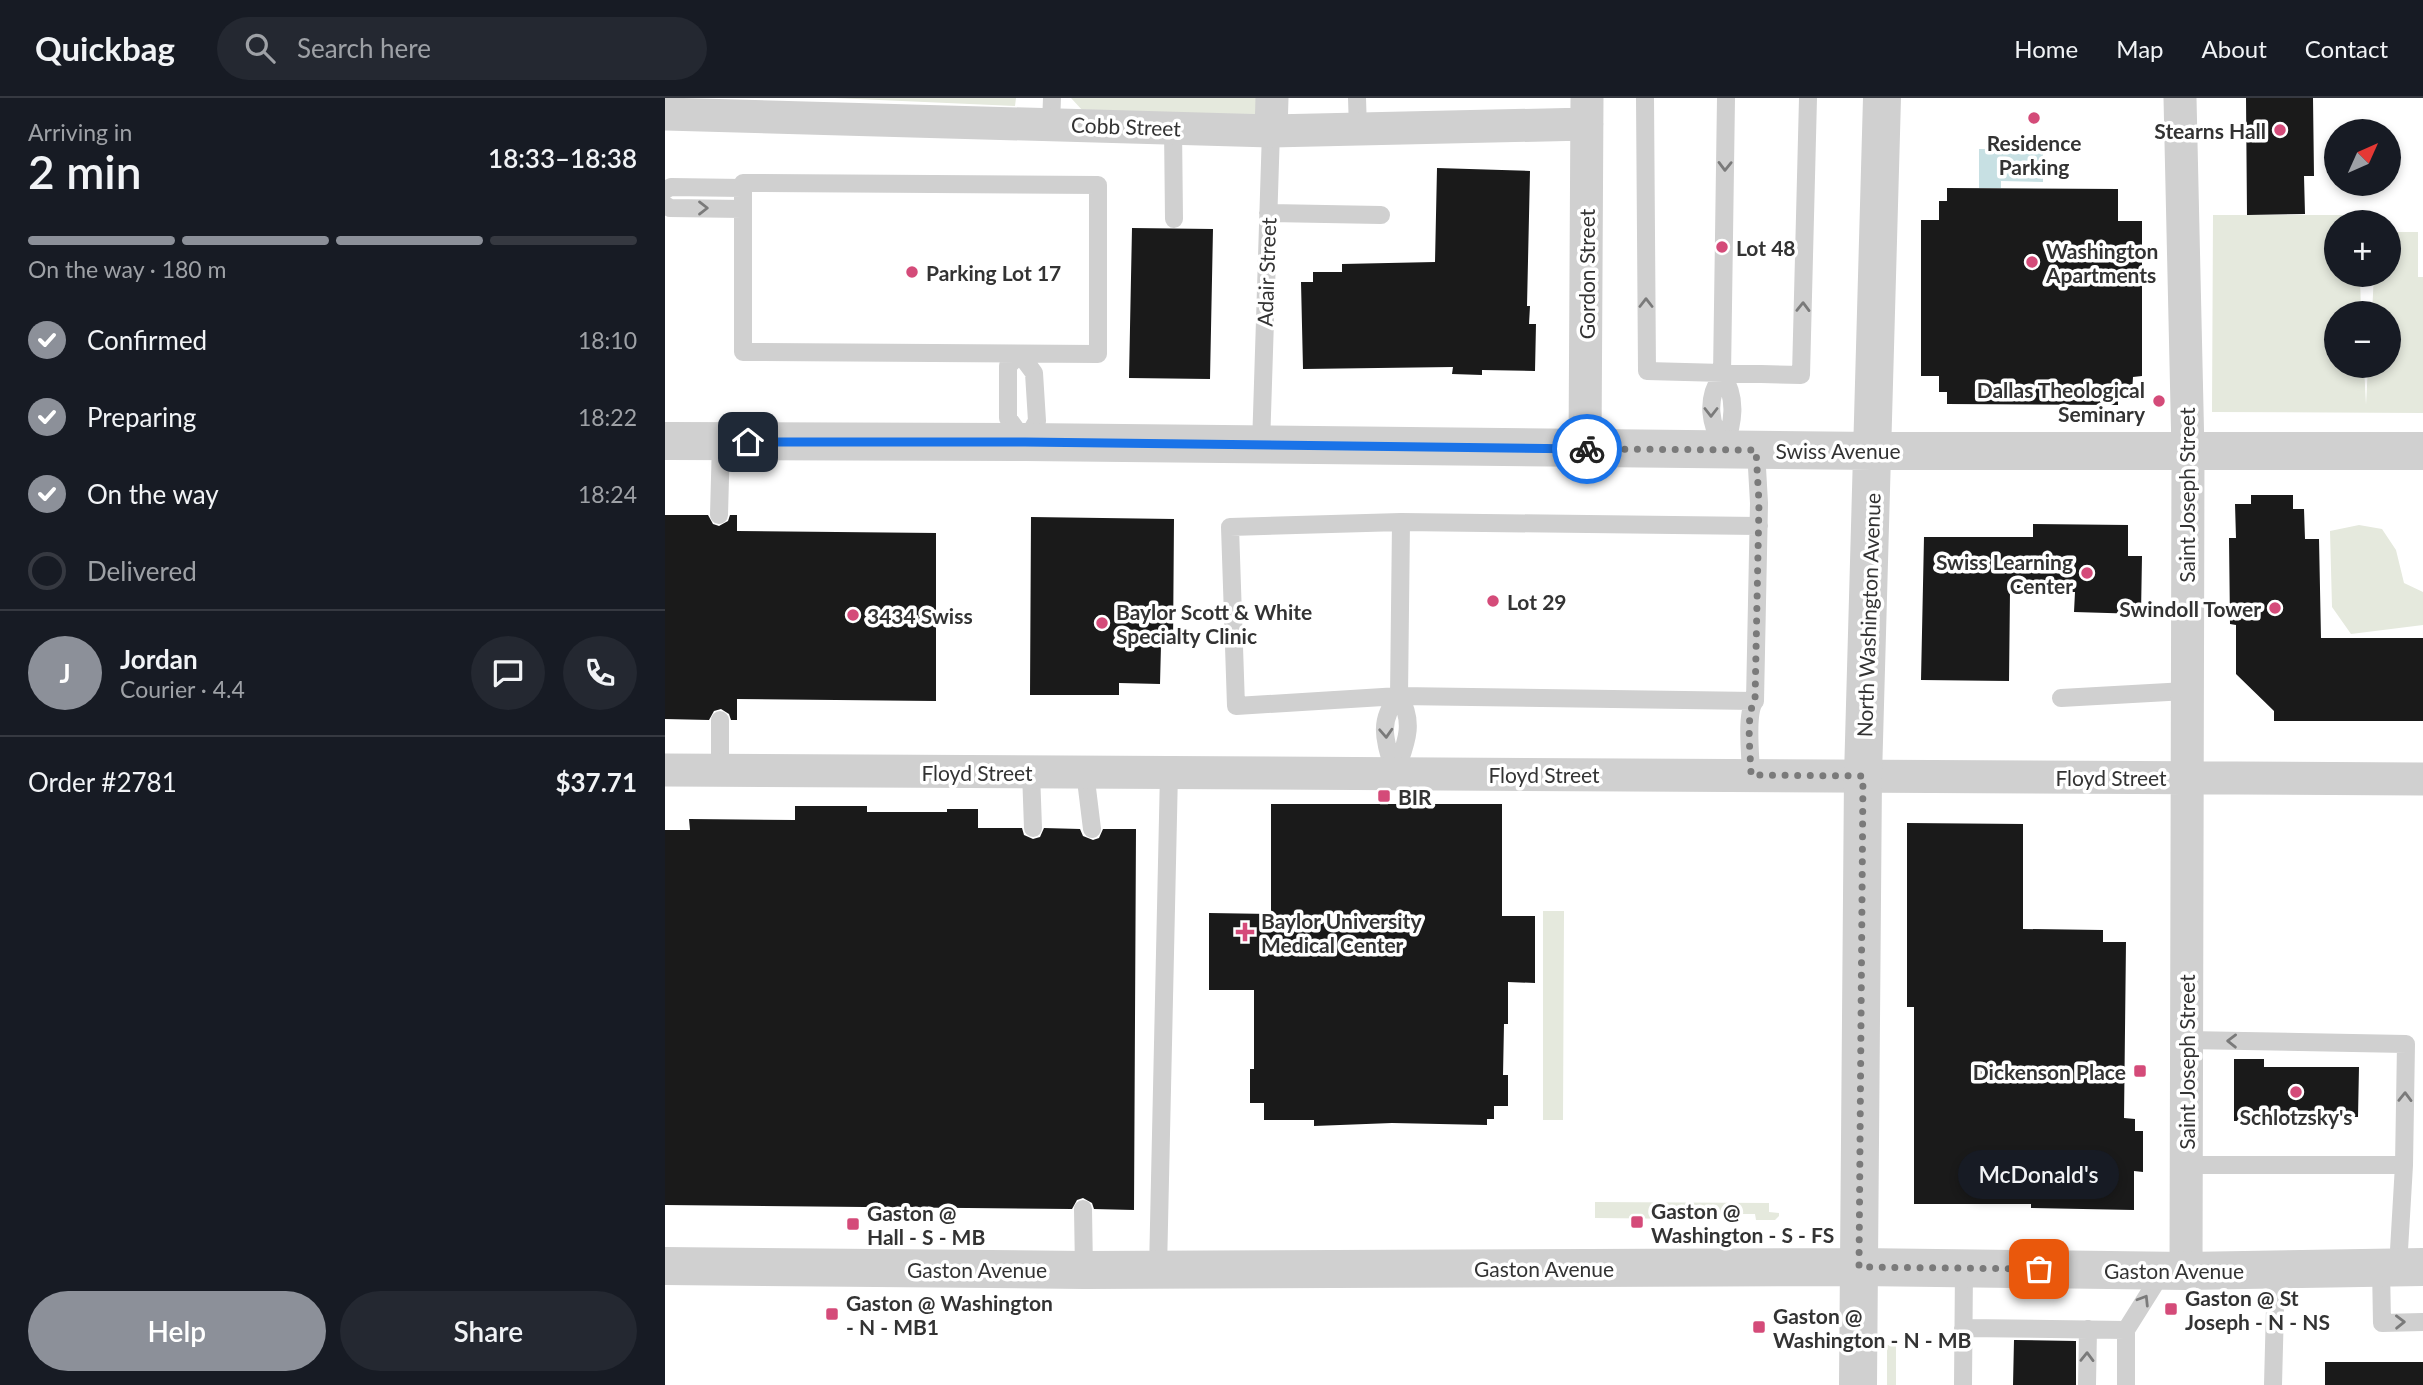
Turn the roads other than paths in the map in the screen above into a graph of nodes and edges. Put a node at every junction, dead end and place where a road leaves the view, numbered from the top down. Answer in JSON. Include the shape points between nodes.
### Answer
{"nodes":[{"id":1,"x":1272,"y":98,"type":"edge"},
{"id":2,"x":1645,"y":98,"type":"edge"},
{"id":3,"x":1726,"y":98,"type":"edge"},
{"id":4,"x":1808,"y":98,"type":"edge"},
{"id":5,"x":1882,"y":98,"type":"edge"},
{"id":6,"x":2180,"y":98,"type":"edge"},
{"id":7,"x":1051,"y":111,"type":"edge"},
{"id":8,"x":1587,"y":111,"type":"edge"},
{"id":9,"x":1357,"y":113,"type":"edge"},
{"id":10,"x":665,"y":114,"type":"edge"},
{"id":11,"x":1173,"y":128,"type":"junction"},
{"id":12,"x":1271,"y":131,"type":"junction"},
{"id":13,"x":743,"y":188,"type":"junction"},
{"id":14,"x":665,"y":190,"type":"edge"},
{"id":15,"x":665,"y":205,"type":"edge"},
{"id":16,"x":743,"y":209,"type":"junction"},
{"id":17,"x":1268,"y":213,"type":"junction"},
{"id":18,"x":1381,"y":215,"type":"dead end"},
{"id":19,"x":1174,"y":219,"type":"dead end"},
{"id":20,"x":1020,"y":354,"type":"junction"},
{"id":21,"x":1722,"y":374,"type":"junction"},
{"id":22,"x":665,"y":441,"type":"edge"},
{"id":23,"x":721,"y":442,"type":"junction"},
{"id":24,"x":1025,"y":442,"type":"junction"},
{"id":25,"x":1261,"y":446,"type":"junction"},
{"id":26,"x":1585,"y":449,"type":"junction"},
{"id":27,"x":1740,"y":450,"type":"junction"},
{"id":28,"x":1873,"y":451,"type":"junction"},
{"id":29,"x":2423,"y":451,"type":"edge"},
{"id":30,"x":2188,"y":452,"type":"junction"},
{"id":31,"x":719,"y":515,"type":"dead end"},
{"id":32,"x":1401,"y":522,"type":"junction"},
{"id":33,"x":1759,"y":526,"type":"junction"},
{"id":34,"x":2186,"y":691,"type":"junction"},
{"id":35,"x":1399,"y":696,"type":"junction"},
{"id":36,"x":2061,"y":698,"type":"dead end"},
{"id":37,"x":1755,"y":701,"type":"junction"},
{"id":38,"x":720,"y":720,"type":"dead end"},
{"id":39,"x":665,"y":770,"type":"edge"},
{"id":40,"x":720,"y":770,"type":"junction"},
{"id":41,"x":1031,"y":772,"type":"junction"},
{"id":42,"x":1085,"y":772,"type":"junction"},
{"id":43,"x":1169,"y":772,"type":"junction"},
{"id":44,"x":1395,"y":774,"type":"junction"},
{"id":45,"x":1751,"y":775,"type":"junction"},
{"id":46,"x":1863,"y":776,"type":"junction"},
{"id":47,"x":2186,"y":777,"type":"junction"},
{"id":48,"x":2423,"y":779,"type":"edge"},
{"id":49,"x":1033,"y":828,"type":"dead end"},
{"id":50,"x":1092,"y":829,"type":"dead end"},
{"id":51,"x":2186,"y":1040,"type":"junction"},
{"id":52,"x":2186,"y":1165,"type":"junction"},
{"id":53,"x":2404,"y":1165,"type":"junction"},
{"id":54,"x":1083,"y":1209,"type":"dead end"},
{"id":55,"x":665,"y":1266,"type":"edge"},
{"id":56,"x":1859,"y":1267,"type":"junction"},
{"id":57,"x":2401,"y":1267,"type":"edge"},
{"id":58,"x":1964,"y":1269,"type":"junction"},
{"id":59,"x":2276,"y":1269,"type":"junction"},
{"id":60,"x":1084,"y":1270,"type":"junction"},
{"id":61,"x":1158,"y":1270,"type":"junction"},
{"id":62,"x":2174,"y":1271,"type":"junction"},
{"id":63,"x":2423,"y":1322,"type":"edge"},
{"id":64,"x":1963,"y":1328,"type":"junction"},
{"id":65,"x":2088,"y":1329,"type":"junction"},
{"id":66,"x":2126,"y":1330,"type":"junction"},
{"id":67,"x":1858,"y":1385,"type":"edge"},
{"id":68,"x":1963,"y":1385,"type":"edge"},
{"id":69,"x":2087,"y":1385,"type":"edge"},
{"id":70,"x":2126,"y":1385,"type":"edge"},
{"id":71,"x":2273,"y":1385,"type":"edge"}],
"edges":[{"from":1,"to":12,"type":"street","name":"Adair Street"},
{"from":21,"to":2,"type":"lane","one_way":true,"via":[[1647,371]]},
{"from":3,"to":21,"type":"lane","one_way":true},
{"from":21,"to":4,"type":"lane","one_way":true,"via":[[1801,375]]},
{"from":5,"to":28,"type":"street","name":"North Washington Avenue"},
{"from":6,"to":30,"type":"street","name":"Saint Joseph Street"},
{"from":7,"to":10,"type":"street","name":"Cobb Street"},
{"from":7,"to":11,"type":"street","name":"Cobb Street"},
{"from":8,"to":9,"type":"street","name":"Cobb Street"},
{"from":8,"to":26,"type":"street","name":"Gordon Street"},
{"from":9,"to":12,"type":"street","name":"Cobb Street"},
{"from":11,"to":12,"type":"street","name":"Cobb Street"},
{"from":11,"to":19,"type":"lane"},
{"from":12,"to":17,"type":"lane","name":"Adair Street"},
{"from":13,"to":14,"type":"lane"},
{"from":13,"to":16,"type":"lane"},
{"from":13,"to":20,"type":"lane","via":[[743,183],[1098,185],[1098,354]]},
{"from":15,"to":16,"type":"lane","one_way":true},
{"from":16,"to":20,"type":"lane","via":[[743,352]]},
{"from":17,"to":18,"type":"lane"},
{"from":17,"to":25,"type":"lane","name":"Adair Street"},
{"from":20,"to":24,"type":"lane","via":[[1034,373],[1037,421]]},
{"from":20,"to":24,"type":"lane","via":[[1008,366],[1008,418]]},
{"from":21,"to":27,"type":"lane","via":[[1732,389],[1732,426]]},
{"from":22,"to":23,"type":"street","name":"Swiss Avenue"},
{"from":23,"to":24,"type":"street","name":"Swiss Avenue"},
{"from":23,"to":31,"type":"lane"},
{"from":24,"to":25,"type":"street","name":"Swiss Avenue"},
{"from":25,"to":26,"type":"street","name":"Swiss Avenue"},
{"from":26,"to":27,"type":"street","name":"Swiss Avenue"},
{"from":27,"to":28,"type":"street","name":"Swiss Avenue"},
{"from":27,"to":33,"type":"lane"},
{"from":28,"to":30,"type":"street","name":"Swiss Avenue"},
{"from":28,"to":46,"type":"street","name":"North Washington Avenue"},
{"from":29,"to":30,"type":"street","name":"Swiss Avenue"},
{"from":30,"to":34,"type":"street","name":"Saint Joseph Street"},
{"from":32,"to":33,"type":"lane"},
{"from":32,"to":35,"type":"lane"},
{"from":32,"to":35,"type":"lane","via":[[1230,527],[1236,706]]},
{"from":33,"to":37,"type":"lane"},
{"from":34,"to":36,"type":"lane"},
{"from":34,"to":47,"type":"street","name":"Saint Joseph Street"},
{"from":35,"to":37,"type":"lane"},
{"from":35,"to":44,"type":"lane","via":[[1387,710],[1384,734]]},
{"from":37,"to":45,"type":"lane","via":[[1751,706]]},
{"from":38,"to":40,"type":"lane"},
{"from":39,"to":40,"type":"street","name":"Floyd Street"},
{"from":40,"to":41,"type":"street","name":"Floyd Street"},
{"from":41,"to":42,"type":"street","name":"Floyd Street"},
{"from":41,"to":49,"type":"lane"},
{"from":42,"to":43,"type":"street","name":"Floyd Street"},
{"from":42,"to":50,"type":"lane"},
{"from":43,"to":44,"type":"street","name":"Floyd Street"},
{"from":43,"to":61,"type":"lane"},
{"from":44,"to":45,"type":"street","name":"Floyd Street"},
{"from":45,"to":46,"type":"street","name":"Floyd Street"},
{"from":46,"to":47,"type":"street","name":"Floyd Street"},
{"from":46,"to":56,"type":"street","name":"North Washington Avenue"},
{"from":47,"to":48,"type":"street","name":"Floyd Street"},
{"from":47,"to":51,"type":"street","name":"Saint Joseph Street"},
{"from":51,"to":52,"type":"street","name":"Saint Joseph Street"},
{"from":53,"to":51,"type":"lane","one_way":true,"via":[[2406,1044]]},
{"from":52,"to":53,"type":"lane"},
{"from":52,"to":62,"type":"street","name":"Saint Joseph Street"},
{"from":53,"to":57,"type":"lane"},
{"from":54,"to":60,"type":"lane"},
{"from":55,"to":60,"type":"street","name":"Gaston Avenue"},
{"from":56,"to":58,"type":"street","name":"Gaston Avenue"},
{"from":56,"to":61,"type":"street","name":"Gaston Avenue"},
{"from":56,"to":67,"type":"street","name":"North Washington Avenue"},
{"from":57,"to":59,"type":"street","name":"Gaston Avenue"},
{"from":57,"to":63,"type":"lane","one_way":true,"via":[[2382,1323]]},
{"from":58,"to":62,"type":"street","name":"Gaston Avenue"},
{"from":58,"to":64,"type":"lane"},
{"from":59,"to":62,"type":"street","name":"Gaston Avenue"},
{"from":59,"to":71,"type":"lane"},
{"from":60,"to":61,"type":"street","name":"Gaston Avenue"},
{"from":66,"to":62,"type":"lane","one_way":true},
{"from":64,"to":65,"type":"lane"},
{"from":64,"to":68,"type":"lane"},
{"from":65,"to":66,"type":"lane"},
{"from":69,"to":65,"type":"lane","one_way":true},
{"from":66,"to":70,"type":"lane"}]}
